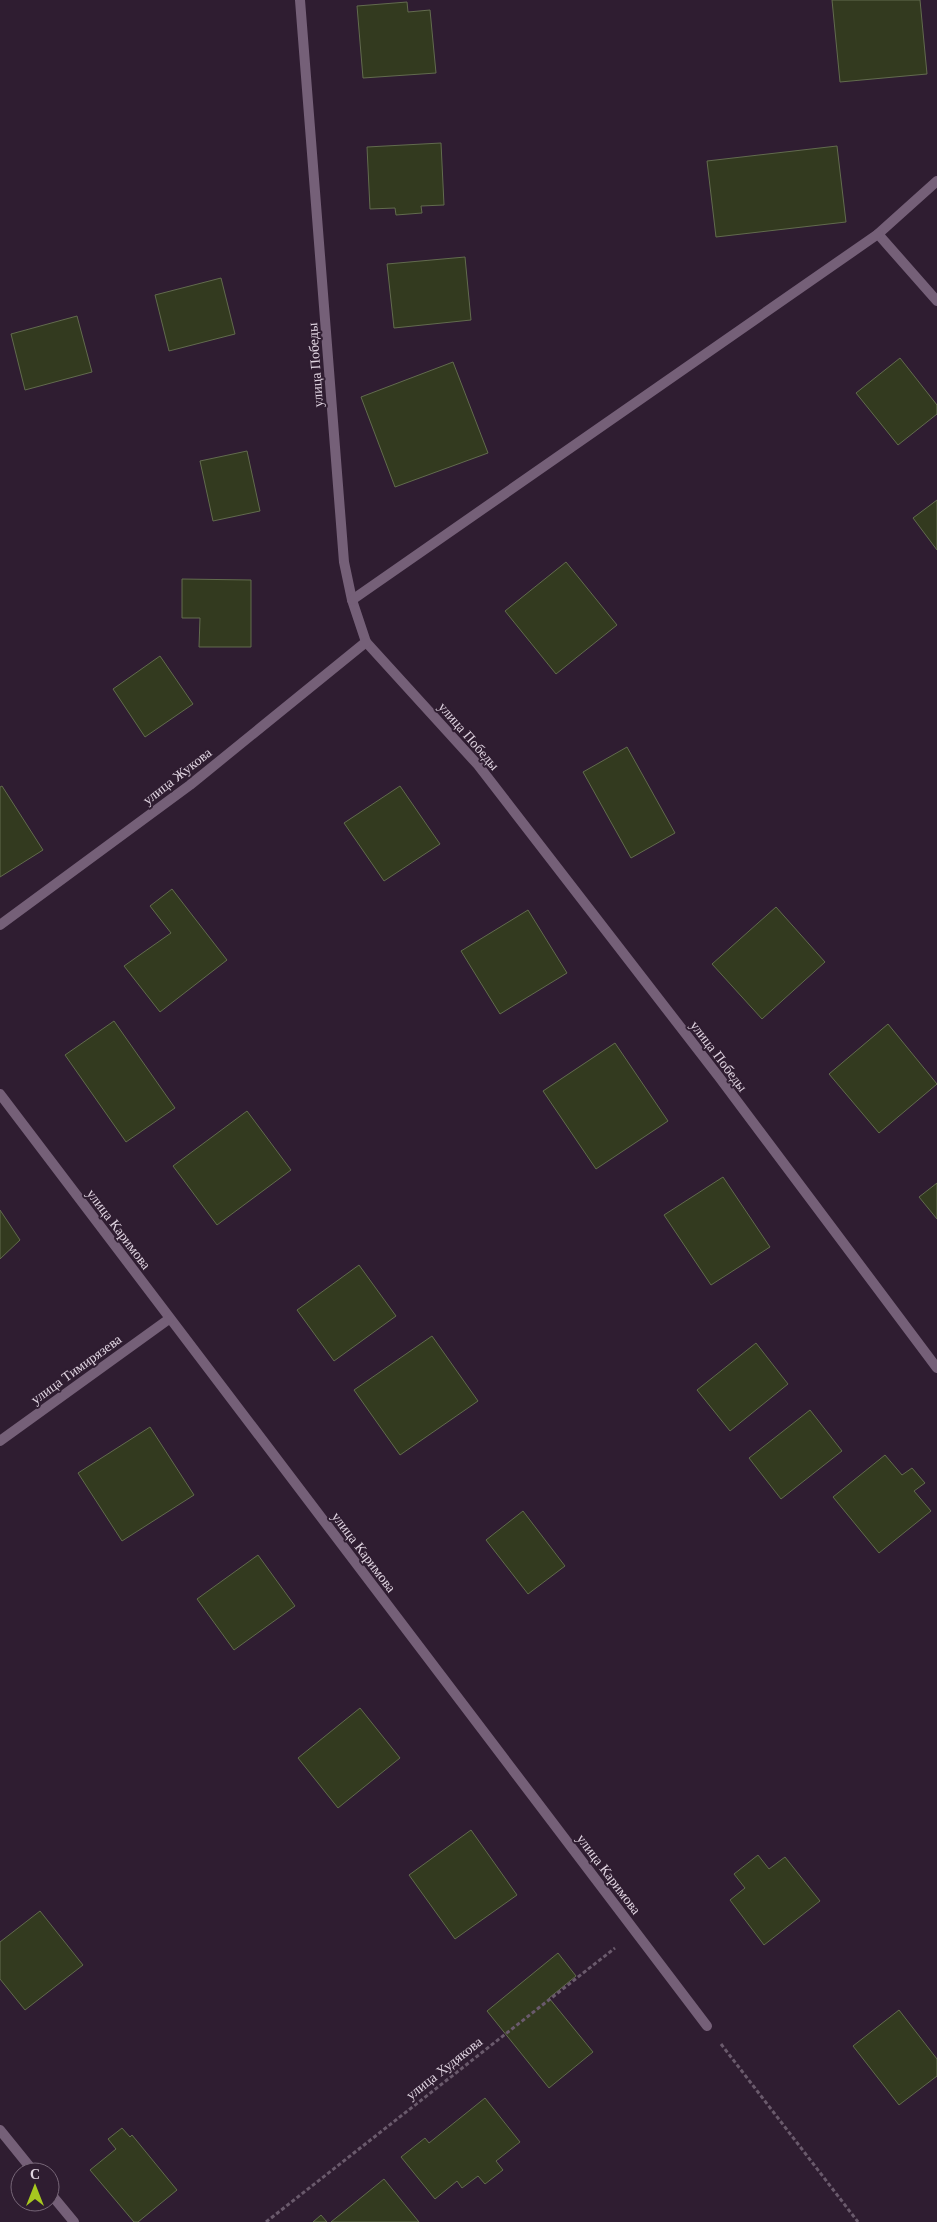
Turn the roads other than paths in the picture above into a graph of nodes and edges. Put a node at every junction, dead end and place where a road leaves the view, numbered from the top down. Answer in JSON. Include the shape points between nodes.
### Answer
{"nodes":[{"id":1,"x":300,"y":0,"type":"edge"},
{"id":2,"x":937,"y":181,"type":"edge"},
{"id":3,"x":878,"y":234,"type":"junction"},
{"id":4,"x":937,"y":301,"type":"edge"},
{"id":5,"x":352,"y":600,"type":"junction"},
{"id":6,"x":366,"y":642,"type":"junction"},
{"id":7,"x":0,"y":925,"type":"edge"},
{"id":8,"x":0,"y":1094,"type":"edge"},
{"id":9,"x":169,"y":1318,"type":"junction"},
{"id":10,"x":937,"y":1368,"type":"edge"},
{"id":11,"x":0,"y":1441,"type":"edge"},
{"id":12,"x":706,"y":2026,"type":"road end"},
{"id":13,"x":0,"y":2130,"type":"edge"},
{"id":14,"x":26,"y":2162,"type":"edge"},
{"id":15,"x":60,"y":2205,"type":"edge"},
{"id":16,"x":74,"y":2222,"type":"edge"}],
"edges":[{"from":1,"to":5,"type":"street","name":"улица Победы","via":[[344,562]]},
{"from":2,"to":3,"type":"street"},
{"from":3,"to":4,"type":"street"},
{"from":3,"to":5,"type":"street"},
{"from":5,"to":6,"type":"street","name":"улица Победы"},
{"from":6,"to":7,"type":"street","name":"улица Жукова","via":[[190,785]]},
{"from":6,"to":10,"type":"street","name":"улица Победы","via":[[478,765],[713,1069]]},
{"from":8,"to":9,"type":"street","name":"улица Каримова"},
{"from":9,"to":11,"type":"street","name":"улица Тимирязева"},
{"from":9,"to":12,"type":"street","name":"улица Каримова"},
{"from":13,"to":14,"type":"street"},
{"from":15,"to":16,"type":"street"}]}
